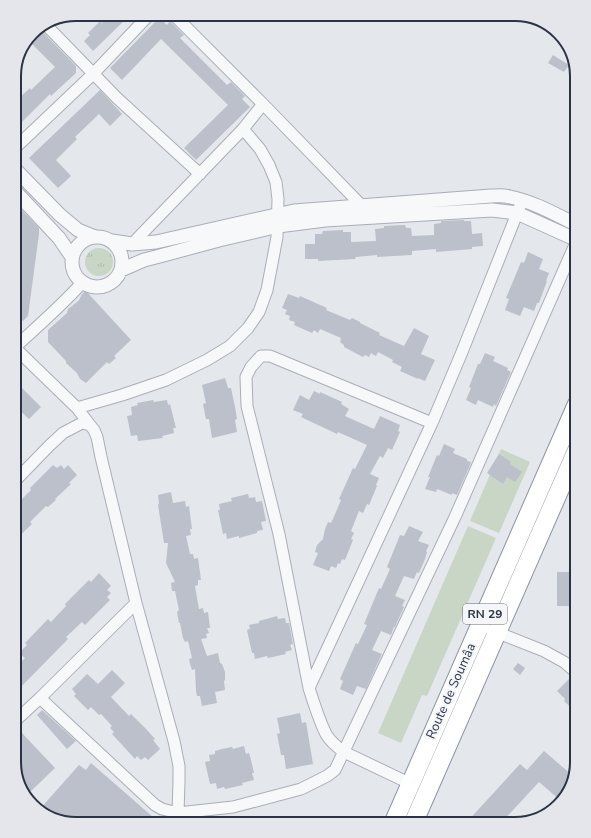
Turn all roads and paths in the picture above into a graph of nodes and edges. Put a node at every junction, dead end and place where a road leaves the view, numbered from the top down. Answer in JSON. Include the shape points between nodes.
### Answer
{"nodes":[{"id":1,"x":143,"y":21,"type":"edge"},
{"id":2,"x":180,"y":21,"type":"edge"},
{"id":3,"x":49,"y":28,"type":"edge"},
{"id":4,"x":93,"y":74,"type":"junction"},
{"id":5,"x":263,"y":104,"type":"junction"},
{"id":6,"x":243,"y":128,"type":"junction"},
{"id":7,"x":21,"y":142,"type":"edge"},
{"id":8,"x":200,"y":174,"type":"junction"},
{"id":9,"x":21,"y":175,"type":"edge"},
{"id":10,"x":21,"y":197,"type":"edge"},
{"id":11,"x":523,"y":200,"type":"junction"},
{"id":12,"x":362,"y":206,"type":"junction"},
{"id":13,"x":517,"y":213,"type":"junction"},
{"id":14,"x":277,"y":220,"type":"junction"},
{"id":15,"x":570,"y":222,"type":"edge"},
{"id":16,"x":95,"y":237,"type":"junction"},
{"id":17,"x":570,"y":237,"type":"edge"},
{"id":18,"x":112,"y":241,"type":"junction"},
{"id":19,"x":132,"y":244,"type":"junction"},
{"id":20,"x":570,"y":256,"type":"edge"},
{"id":21,"x":72,"y":258,"type":"junction"},
{"id":22,"x":121,"y":270,"type":"junction"},
{"id":23,"x":82,"y":282,"type":"junction"},
{"id":24,"x":21,"y":342,"type":"edge"},
{"id":25,"x":21,"y":355,"type":"edge"},
{"id":26,"x":77,"y":408,"type":"junction"},
{"id":27,"x":432,"y":423,"type":"junction"},
{"id":28,"x":570,"y":423,"type":"edge"},
{"id":29,"x":90,"y":425,"type":"junction"},
{"id":30,"x":570,"y":466,"type":"edge"},
{"id":31,"x":21,"y":475,"type":"edge"},
{"id":32,"x":136,"y":603,"type":"junction"},
{"id":33,"x":480,"y":626,"type":"junction"},
{"id":34,"x":497,"y":633,"type":"junction"},
{"id":35,"x":570,"y":667,"type":"edge"},
{"id":36,"x":309,"y":688,"type":"junction"},
{"id":37,"x":40,"y":698,"type":"junction"},
{"id":38,"x":21,"y":716,"type":"edge"},
{"id":39,"x":344,"y":752,"type":"junction"},
{"id":40,"x":411,"y":784,"type":"junction"},
{"id":41,"x":178,"y":813,"type":"junction"},
{"id":42,"x":396,"y":817,"type":"edge"},
{"id":43,"x":416,"y":817,"type":"edge"}],
"edges":[{"from":1,"to":4,"type":"street"},
{"from":2,"to":5,"type":"street"},
{"from":3,"to":4,"type":"street"},
{"from":4,"to":7,"type":"street"},
{"from":4,"to":8,"type":"street"},
{"from":5,"to":6,"type":"street"},
{"from":5,"to":12,"type":"street"},
{"from":6,"to":8,"type":"street"},
{"from":6,"to":14,"type":"street","via":[[260,149],[276,182]]},
{"from":8,"to":19,"type":"street"},
{"from":9,"to":16,"type":"street","via":[[60,215],[78,230]]},
{"from":10,"to":21,"type":"street","via":[[60,238]]},
{"from":11,"to":12,"type":"street","via":[[508,196],[491,196]]},
{"from":11,"to":13,"type":"street"},
{"from":11,"to":15,"type":"street"},
{"from":12,"to":14,"type":"street","via":[[294,211]]},
{"from":13,"to":14,"type":"street","via":[[484,210],[325,220]]},
{"from":13,"to":17,"type":"street"},
{"from":13,"to":27,"type":"street"},
{"from":14,"to":19,"type":"street"},
{"from":14,"to":22,"type":"street","via":[[219,240],[144,260]]},
{"from":14,"to":26,"type":"street","via":[[274,255],[267,290],[259,312],[248,328],[230,346],[166,380],[122,396]]},
{"from":16,"to":18,"type":"street"},
{"from":16,"to":21,"type":"street","via":[[80,243]]},
{"from":18,"to":19,"type":"street"},
{"from":18,"to":22,"type":"street","via":[[121,257]]},
{"from":20,"to":39,"type":"street","via":[[455,517]]},
{"from":21,"to":23,"type":"street","via":[[74,271]]},
{"from":22,"to":23,"type":"street","via":[[111,283],[104,286],[89,286]]},
{"from":23,"to":24,"type":"street"},
{"from":25,"to":26,"type":"street"},
{"from":26,"to":29,"type":"street"},
{"from":27,"to":36,"type":"street"},
{"from":27,"to":36,"type":"street","via":[[270,356],[261,356],[250,367],[246,377],[247,406],[279,534]]},
{"from":28,"to":33,"type":"highway","name":"Route de Soumâa","number":"RN 29"},
{"from":29,"to":31,"type":"street","via":[[82,422],[63,432]]},
{"from":29,"to":32,"type":"street","via":[[97,437]]},
{"from":30,"to":34,"type":"highway","name":"Route de Soumâa","number":"RN 29"},
{"from":32,"to":37,"type":"street"},
{"from":32,"to":41,"type":"street","via":[[179,766]]},
{"from":33,"to":34,"type":"street"},
{"from":33,"to":40,"type":"highway","name":"Route de Soumâa","number":"RN 29"},
{"from":34,"to":35,"type":"street","via":[[544,651]]},
{"from":34,"to":43,"type":"highway","name":"Route de Soumâa","number":"RN 29"},
{"from":36,"to":39,"type":"street","via":[[326,734],[335,746]]},
{"from":37,"to":38,"type":"street"},
{"from":37,"to":41,"type":"street","via":[[155,805]]},
{"from":39,"to":40,"type":"street"},
{"from":39,"to":41,"type":"street","via":[[335,770],[301,789],[233,807]]},
{"from":40,"to":42,"type":"highway","name":"Route de Soumâa","number":"RN 29"}]}
